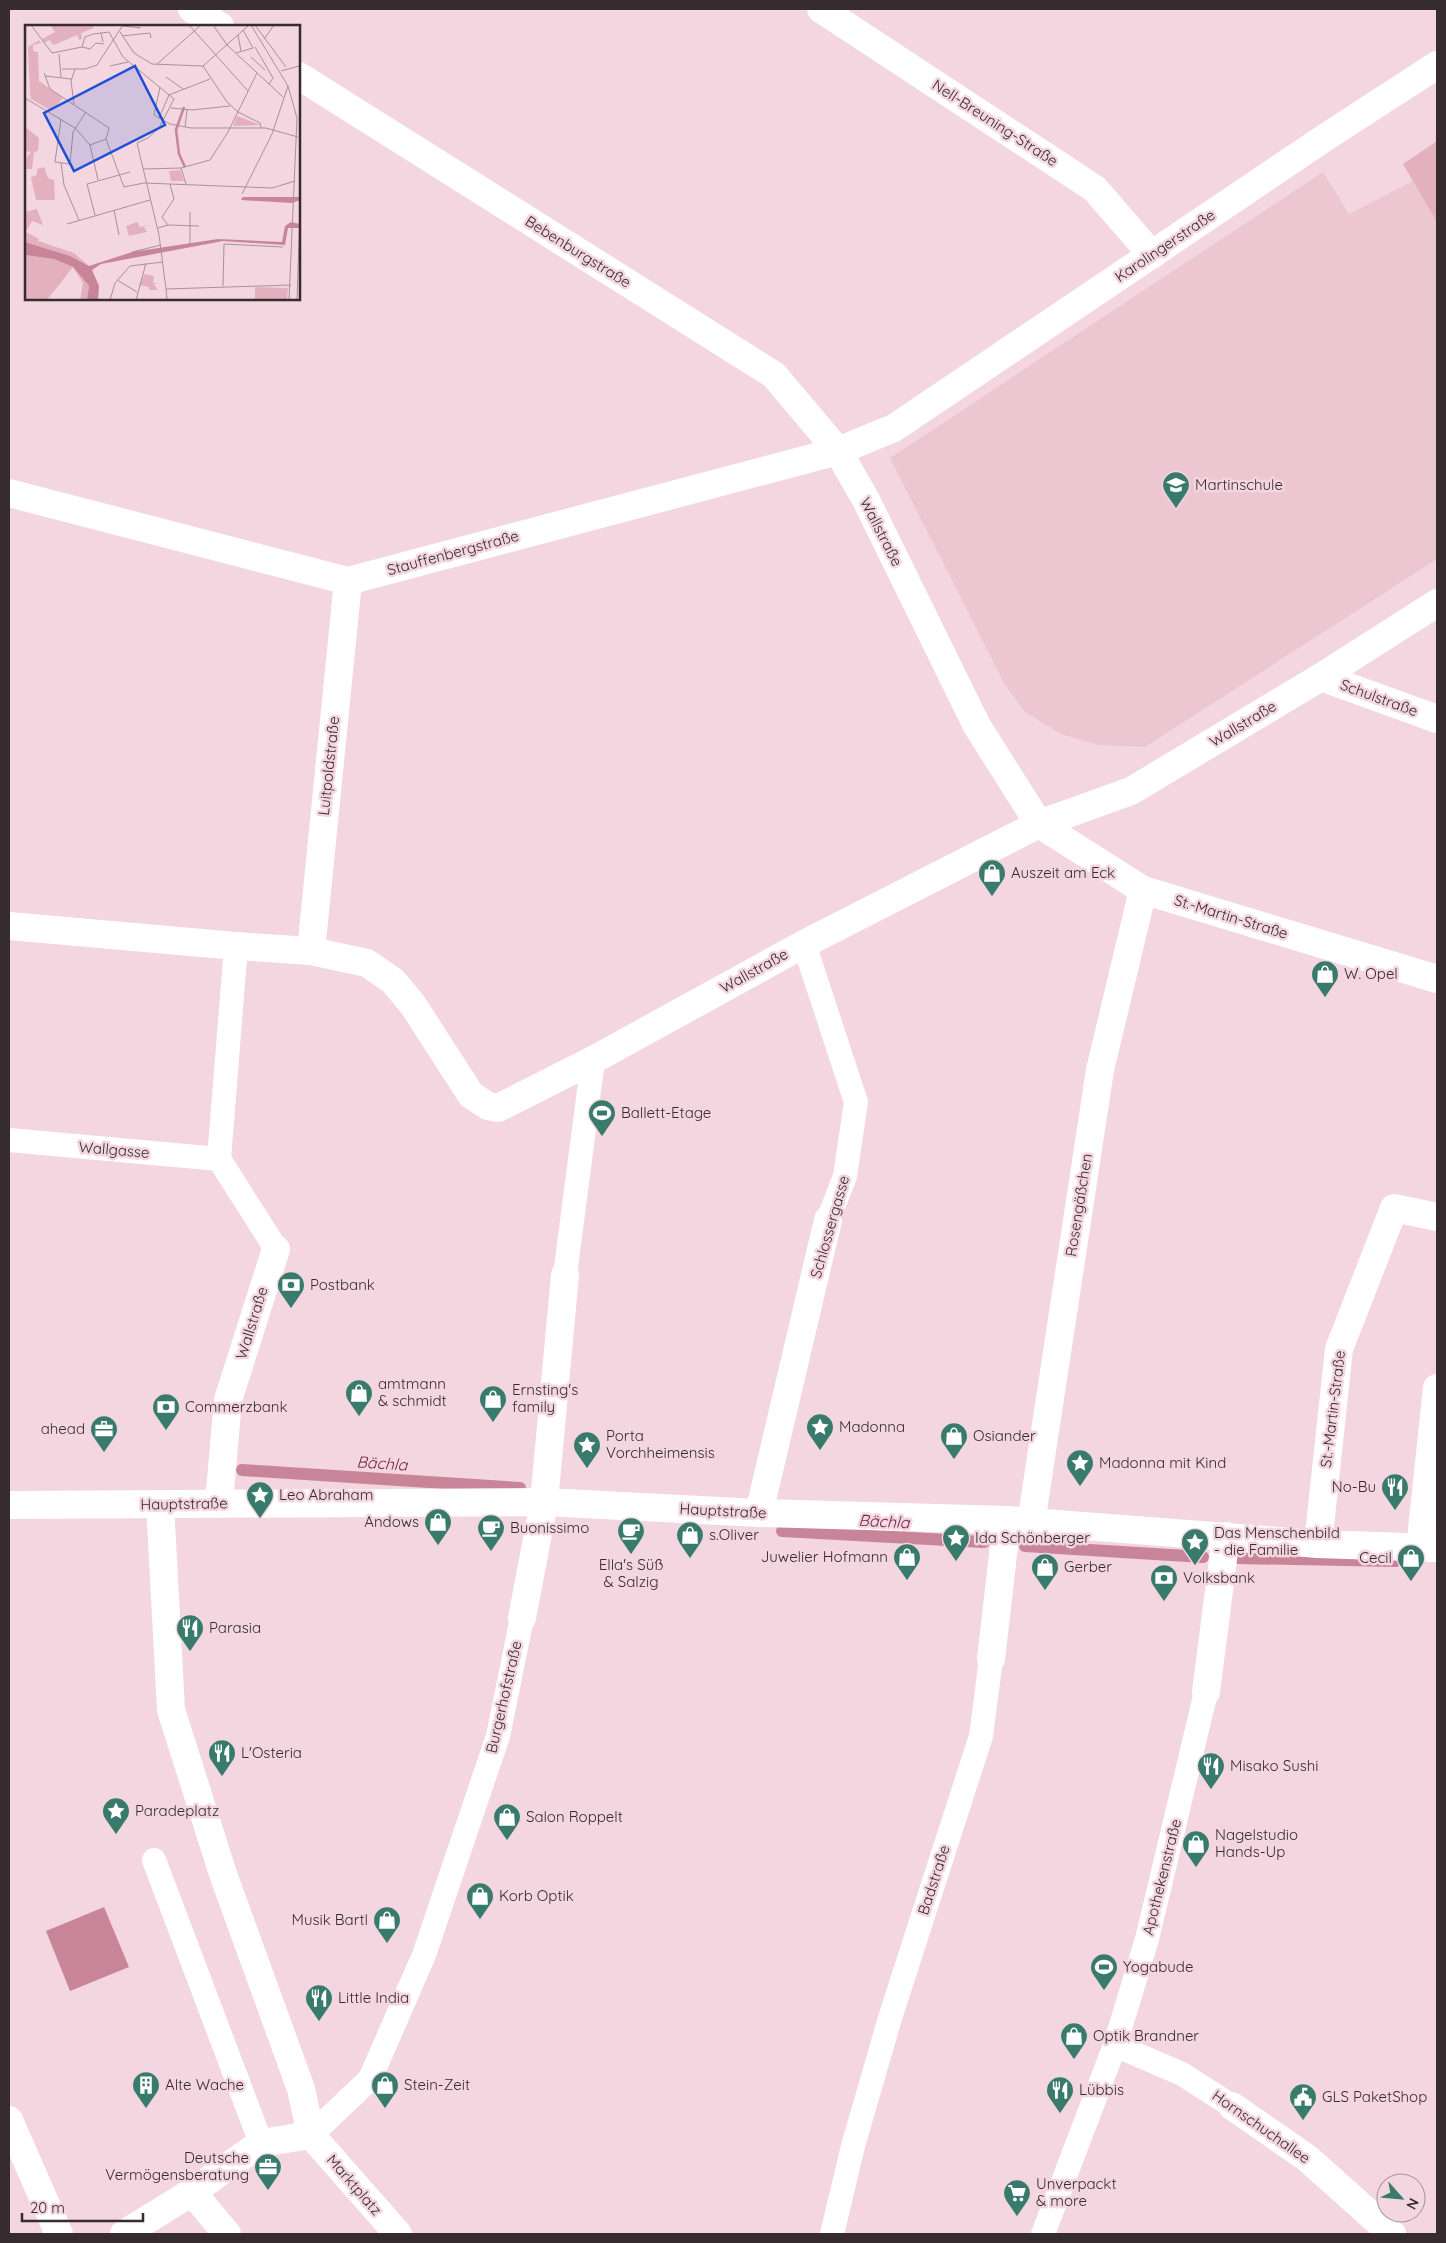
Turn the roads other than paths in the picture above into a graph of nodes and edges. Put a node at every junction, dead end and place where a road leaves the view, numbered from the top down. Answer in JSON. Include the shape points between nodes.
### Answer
{"nodes":[{"id":1,"x":192,"y":9,"type":"edge"},
{"id":2,"x":821,"y":9,"type":"edge"},
{"id":3,"x":218,"y":25,"type":"edge"},
{"id":4,"x":1437,"y":65,"type":"edge"},
{"id":5,"x":300,"y":77,"type":"edge"},
{"id":6,"x":1152,"y":255,"type":"junction"},
{"id":7,"x":894,"y":428,"type":"joint"},
{"id":8,"x":838,"y":451,"type":"junction"},
{"id":9,"x":9,"y":493,"type":"edge"},
{"id":10,"x":348,"y":581,"type":"junction"},
{"id":11,"x":1437,"y":603,"type":"edge"},
{"id":12,"x":1321,"y":677,"type":"junction"},
{"id":13,"x":1437,"y":719,"type":"edge"},
{"id":14,"x":1039,"y":824,"type":"junction"},
{"id":15,"x":1143,"y":890,"type":"junction"},
{"id":16,"x":9,"y":926,"type":"edge"},
{"id":17,"x":804,"y":944,"type":"junction"},
{"id":18,"x":236,"y":946,"type":"junction"},
{"id":19,"x":311,"y":951,"type":"junction"},
{"id":20,"x":1437,"y":979,"type":"edge"},
{"id":21,"x":593,"y":1060,"type":"junction"},
{"id":22,"x":9,"y":1140,"type":"edge"},
{"id":23,"x":219,"y":1159,"type":"junction"},
{"id":24,"x":1437,"y":1217,"type":"edge"},
{"id":25,"x":828,"y":1220,"type":"joint"},
{"id":26,"x":276,"y":1248,"type":"joint"},
{"id":27,"x":565,"y":1275,"type":"joint"},
{"id":28,"x":1437,"y":1388,"type":"edge"},
{"id":29,"x":219,"y":1502,"type":"junction"},
{"id":30,"x":544,"y":1502,"type":"junction"},
{"id":31,"x":160,"y":1504,"type":"junction"},
{"id":32,"x":9,"y":1505,"type":"edge"},
{"id":33,"x":759,"y":1513,"type":"junction"},
{"id":34,"x":1019,"y":1522,"type":"junction"},
{"id":35,"x":1226,"y":1536,"type":"junction"},
{"id":36,"x":1318,"y":1544,"type":"junction"},
{"id":37,"x":1429,"y":1548,"type":"edge"},
{"id":38,"x":522,"y":1618,"type":"joint"},
{"id":39,"x":991,"y":1659,"type":"joint"},
{"id":40,"x":1206,"y":1692,"type":"joint"},
{"id":41,"x":154,"y":1860,"type":"dead end"},
{"id":42,"x":1115,"y":2045,"type":"junction"},
{"id":43,"x":1232,"y":2106,"type":"joint"},
{"id":44,"x":9,"y":2120,"type":"edge"},
{"id":45,"x":311,"y":2135,"type":"junction"},
{"id":46,"x":260,"y":2143,"type":"junction"},
{"id":47,"x":192,"y":2192,"type":"junction"},
{"id":48,"x":59,"y":2234,"type":"edge"},
{"id":49,"x":124,"y":2234,"type":"edge"},
{"id":50,"x":227,"y":2234,"type":"edge"},
{"id":51,"x":398,"y":2234,"type":"edge"},
{"id":52,"x":832,"y":2234,"type":"edge"},
{"id":53,"x":1043,"y":2234,"type":"edge"},
{"id":54,"x":1392,"y":2234,"type":"edge"}],
"edges":[{"from":1,"to":3,"type":"street"},
{"from":2,"to":6,"type":"street","name":"Nell-Breuning-Straße","via":[[1096,189]]},
{"from":4,"to":6,"type":"street","name":"Karolingerstraße"},
{"from":5,"to":8,"type":"street","name":"Bebenburgstraße","via":[[774,375]]},
{"from":6,"to":7,"type":"street","name":"Karolingerstraße"},
{"from":7,"to":8,"type":"street","name":"Stauffenbergstraße"},
{"from":8,"to":10,"type":"street","name":"Stauffenbergstraße"},
{"from":8,"to":14,"type":"street","name":"Wallstraße","via":[[866,500],[977,726]]},
{"from":9,"to":10,"type":"street","name":"Stauffenbergstraße"},
{"from":10,"to":19,"type":"street","name":"Luitpoldstraße"},
{"from":11,"to":12,"type":"street","name":"Wallstraße"},
{"from":12,"to":13,"type":"street","name":"Schulstraße"},
{"from":12,"to":14,"type":"street","name":"Wallstraße","via":[[1131,791]]},
{"from":14,"to":15,"type":"street","name":"St.-Martin-Straße"},
{"from":14,"to":17,"type":"street","name":"Wallstraße"},
{"from":15,"to":20,"type":"street","name":"St.-Martin-Straße"},
{"from":15,"to":34,"type":"street","name":"Rosengäßchen","via":[[1100,1070]]},
{"from":16,"to":18,"type":"street"},
{"from":17,"to":21,"type":"street","name":"Wallstraße"},
{"from":17,"to":25,"type":"lane","name":"Schlossergasse","via":[[856,1102],[845,1176]]},
{"from":18,"to":19,"type":"street"},
{"from":18,"to":23,"type":"lane"},
{"from":19,"to":21,"type":"street","name":"Wallstraße","via":[[367,963],[393,981],[413,1005],[471,1095],[488,1106],[498,1108]]},
{"from":21,"to":27,"type":"lane"},
{"from":22,"to":23,"type":"lane","name":"Wallgasse"},
{"from":23,"to":26,"type":"lane","name":"Wallstraße"},
{"from":24,"to":36,"type":"street","name":"St.-Martin-Straße","via":[[1394,1208],[1339,1349]]},
{"from":25,"to":33,"type":"street","name":"Schlossergasse"},
{"from":26,"to":29,"type":"street","name":"Wallstraße","via":[[228,1400]]},
{"from":27,"to":30,"type":"street","name":"Burgerhofstraße"},
{"from":28,"to":37,"type":"street"},
{"from":29,"to":30,"type":"street","name":"Hauptstraße"},
{"from":29,"to":31,"type":"street","name":"Hauptstraße"},
{"from":30,"to":33,"type":"street","name":"Hauptstraße"},
{"from":30,"to":38,"type":"street","name":"Burgerhofstraße"},
{"from":31,"to":32,"type":"street","name":"Hauptstraße"},
{"from":31,"to":45,"type":"street","via":[[171,1710],[223,1874],[301,2089]]},
{"from":33,"to":34,"type":"street","name":"Hauptstraße"},
{"from":34,"to":35,"type":"street","name":"Hauptstraße"},
{"from":34,"to":39,"type":"street","name":"Badstraße"},
{"from":35,"to":36,"type":"street","name":"Hauptstraße"},
{"from":35,"to":40,"type":"street","name":"Apothekenstraße"},
{"from":36,"to":37,"type":"street","name":"Hauptstraße"},
{"from":38,"to":45,"type":"lane","name":"Burgerhofstraße","via":[[498,1736],[424,1955],[370,2078]]},
{"from":39,"to":52,"type":"lane","name":"Badstraße","via":[[981,1736],[888,2027],[853,2146]]},
{"from":40,"to":42,"type":"lane","name":"Apothekenstraße","via":[[1147,1938]]},
{"from":41,"to":46,"type":"lane"},
{"from":42,"to":43,"type":"lane","name":"Hornschuchallee","via":[[1182,2074]]},
{"from":42,"to":53,"type":"lane","name":"Apothekenstraße"},
{"from":43,"to":54,"type":"street","name":"Hornschuchallee","via":[[1307,2158]]},
{"from":44,"to":48,"type":"street"},
{"from":45,"to":46,"type":"street"},
{"from":45,"to":51,"type":"street","name":"Marktplatz"},
{"from":46,"to":47,"type":"street"},
{"from":47,"to":49,"type":"street"},
{"from":47,"to":50,"type":"street"}]}
